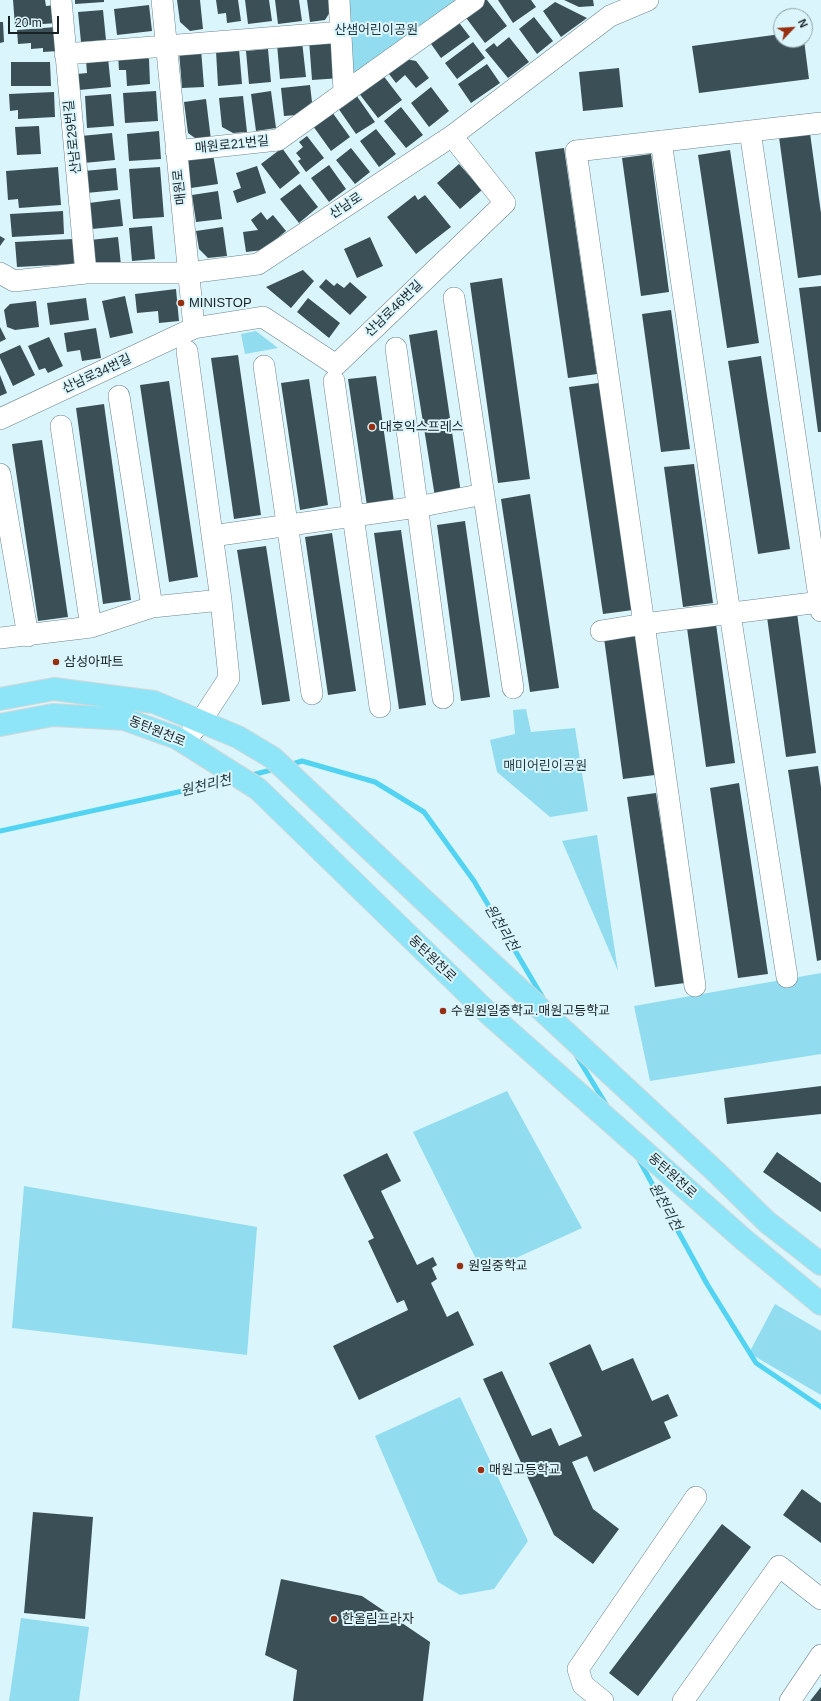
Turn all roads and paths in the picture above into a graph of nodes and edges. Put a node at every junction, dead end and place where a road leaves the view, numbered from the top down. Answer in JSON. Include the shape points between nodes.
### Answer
{"nodes":[{"id":1,"x":60,"y":0,"type":"edge"},
{"id":2,"x":162,"y":0,"type":"edge"},
{"id":3,"x":339,"y":0,"type":"edge"},
{"id":4,"x":474,"y":0,"type":"edge"},
{"id":5,"x":648,"y":0,"type":"edge"},
{"id":6,"x":609,"y":8,"type":"edge"},
{"id":7,"x":342,"y":32,"type":"junction"},
{"id":8,"x":165,"y":47,"type":"junction"},
{"id":9,"x":65,"y":54,"type":"junction"},
{"id":10,"x":344,"y":91,"type":"junction"},
{"id":11,"x":821,"y":123,"type":"edge"},
{"id":12,"x":750,"y":131,"type":"junction"},
{"id":13,"x":452,"y":136,"type":"junction"},
{"id":14,"x":661,"y":141,"type":"junction"},
{"id":15,"x":176,"y":151,"type":"junction"},
{"id":16,"x":0,"y":273,"type":"edge"},
{"id":17,"x":86,"y":273,"type":"junction"},
{"id":18,"x":188,"y":273,"type":"junction"},
{"id":19,"x":454,"y":298,"type":"dead end"},
{"id":20,"x":194,"y":328,"type":"junction"},
{"id":21,"x":396,"y":348,"type":"dead end"},
{"id":22,"x":187,"y":351,"type":"dead end"},
{"id":23,"x":264,"y":366,"type":"dead end"},
{"id":24,"x":334,"y":381,"type":"dead end"},
{"id":25,"x":119,"y":396,"type":"dead end"},
{"id":26,"x":0,"y":419,"type":"edge"},
{"id":27,"x":61,"y":426,"type":"dead end"},
{"id":28,"x":0,"y":474,"type":"edge"},
{"id":29,"x":484,"y":494,"type":"junction"},
{"id":30,"x":417,"y":507,"type":"junction"},
{"id":31,"x":353,"y":516,"type":"junction"},
{"id":32,"x":288,"y":526,"type":"junction"},
{"id":33,"x":212,"y":536,"type":"junction"},
{"id":34,"x":221,"y":600,"type":"junction"},
{"id":35,"x":821,"y":605,"type":"edge"},
{"id":36,"x":152,"y":607,"type":"junction"},
{"id":37,"x":730,"y":614,"type":"junction"},
{"id":38,"x":644,"y":624,"type":"junction"},
{"id":39,"x":91,"y":627,"type":"junction"},
{"id":40,"x":601,"y":631,"type":"dead end"},
{"id":41,"x":28,"y":636,"type":"junction"},
{"id":42,"x":0,"y":638,"type":"edge"},
{"id":43,"x":513,"y":688,"type":"dead end"},
{"id":44,"x":312,"y":694,"type":"dead end"},
{"id":45,"x":443,"y":698,"type":"dead end"},
{"id":46,"x":0,"y":699,"type":"edge"},
{"id":47,"x":380,"y":707,"type":"dead end"},
{"id":48,"x":201,"y":721,"type":"junction"},
{"id":49,"x":0,"y":725,"type":"edge"},
{"id":50,"x":190,"y":746,"type":"junction"},
{"id":51,"x":787,"y":977,"type":"dead end"},
{"id":52,"x":695,"y":986,"type":"dead end"},
{"id":53,"x":821,"y":1264,"type":"edge"},
{"id":54,"x":821,"y":1304,"type":"edge"},
{"id":55,"x":696,"y":1497,"type":"dead end"},
{"id":56,"x":821,"y":1599,"type":"edge"},
{"id":57,"x":821,"y":1655,"type":"edge"},
{"id":58,"x":603,"y":1701,"type":"edge"},
{"id":59,"x":683,"y":1701,"type":"edge"},
{"id":60,"x":790,"y":1701,"type":"edge"}],
"edges":[{"from":1,"to":9,"type":"street","name":"산남로29번길"},
{"from":2,"to":8,"type":"street","name":"매원로"},
{"from":3,"to":7,"type":"street"},
{"from":4,"to":10,"type":"street","name":"매원로21번길"},
{"from":5,"to":6,"type":"street","name":"산남로"},
{"from":6,"to":13,"type":"street","name":"산남로"},
{"from":7,"to":8,"type":"street"},
{"from":7,"to":10,"type":"street"},
{"from":8,"to":9,"type":"street"},
{"from":8,"to":15,"type":"street","name":"매원로"},
{"from":9,"to":17,"type":"street","name":"산남로29번길"},
{"from":10,"to":15,"type":"street","name":"매원로21번길","via":[[278,140]]},
{"from":11,"to":12,"type":"street"},
{"from":12,"to":14,"type":"street"},
{"from":12,"to":35,"type":"street"},
{"from":13,"to":18,"type":"street","name":"산남로","via":[[258,264]]},
{"from":13,"to":20,"type":"street","name":"산남로46번길","via":[[505,203],[336,365],[263,317]]},
{"from":14,"to":37,"type":"street"},
{"from":14,"to":38,"type":"street","via":[[576,151]]},
{"from":15,"to":18,"type":"street","name":"매원로"},
{"from":16,"to":17,"type":"street","name":"산남로","via":[[14,280]]},
{"from":17,"to":18,"type":"street","name":"산남로"},
{"from":18,"to":20,"type":"street","name":"매원로"},
{"from":19,"to":29,"type":"street"},
{"from":20,"to":26,"type":"street","name":"산남로34번길"},
{"from":21,"to":30,"type":"street"},
{"from":22,"to":33,"type":"street"},
{"from":23,"to":32,"type":"street"},
{"from":24,"to":31,"type":"street"},
{"from":25,"to":36,"type":"street"},
{"from":27,"to":39,"type":"street"},
{"from":28,"to":41,"type":"street"},
{"from":29,"to":30,"type":"street"},
{"from":29,"to":43,"type":"street"},
{"from":30,"to":31,"type":"street"},
{"from":30,"to":45,"type":"street"},
{"from":31,"to":32,"type":"street"},
{"from":31,"to":47,"type":"street"},
{"from":32,"to":33,"type":"street"},
{"from":32,"to":44,"type":"street"},
{"from":33,"to":34,"type":"street"},
{"from":34,"to":36,"type":"street"},
{"from":34,"to":48,"type":"street","via":[[229,678]]},
{"from":35,"to":37,"type":"street"},
{"from":36,"to":39,"type":"street"},
{"from":37,"to":38,"type":"street"},
{"from":37,"to":51,"type":"street"},
{"from":38,"to":40,"type":"street"},
{"from":38,"to":52,"type":"street"},
{"from":39,"to":41,"type":"street"},
{"from":41,"to":42,"type":"street"},
{"from":46,"to":48,"type":"main road","name":"동탄원천로","via":[[54,689],[154,702]]},
{"from":48,"to":50,"type":"street"},
{"from":48,"to":53,"type":"main road","name":"동탄원천로","via":[[238,737],[273,758],[767,1222]]},
{"from":49,"to":50,"type":"main road","name":"동탄원천로","via":[[53,715],[124,719]]},
{"from":50,"to":54,"type":"main road","name":"동탄원천로","via":[[258,789],[488,1013],[743,1239]]},
{"from":55,"to":58,"type":"street","via":[[578,1668],[583,1685]]},
{"from":56,"to":59,"type":"street","via":[[780,1566]]},
{"from":57,"to":60,"type":"street"}]}
